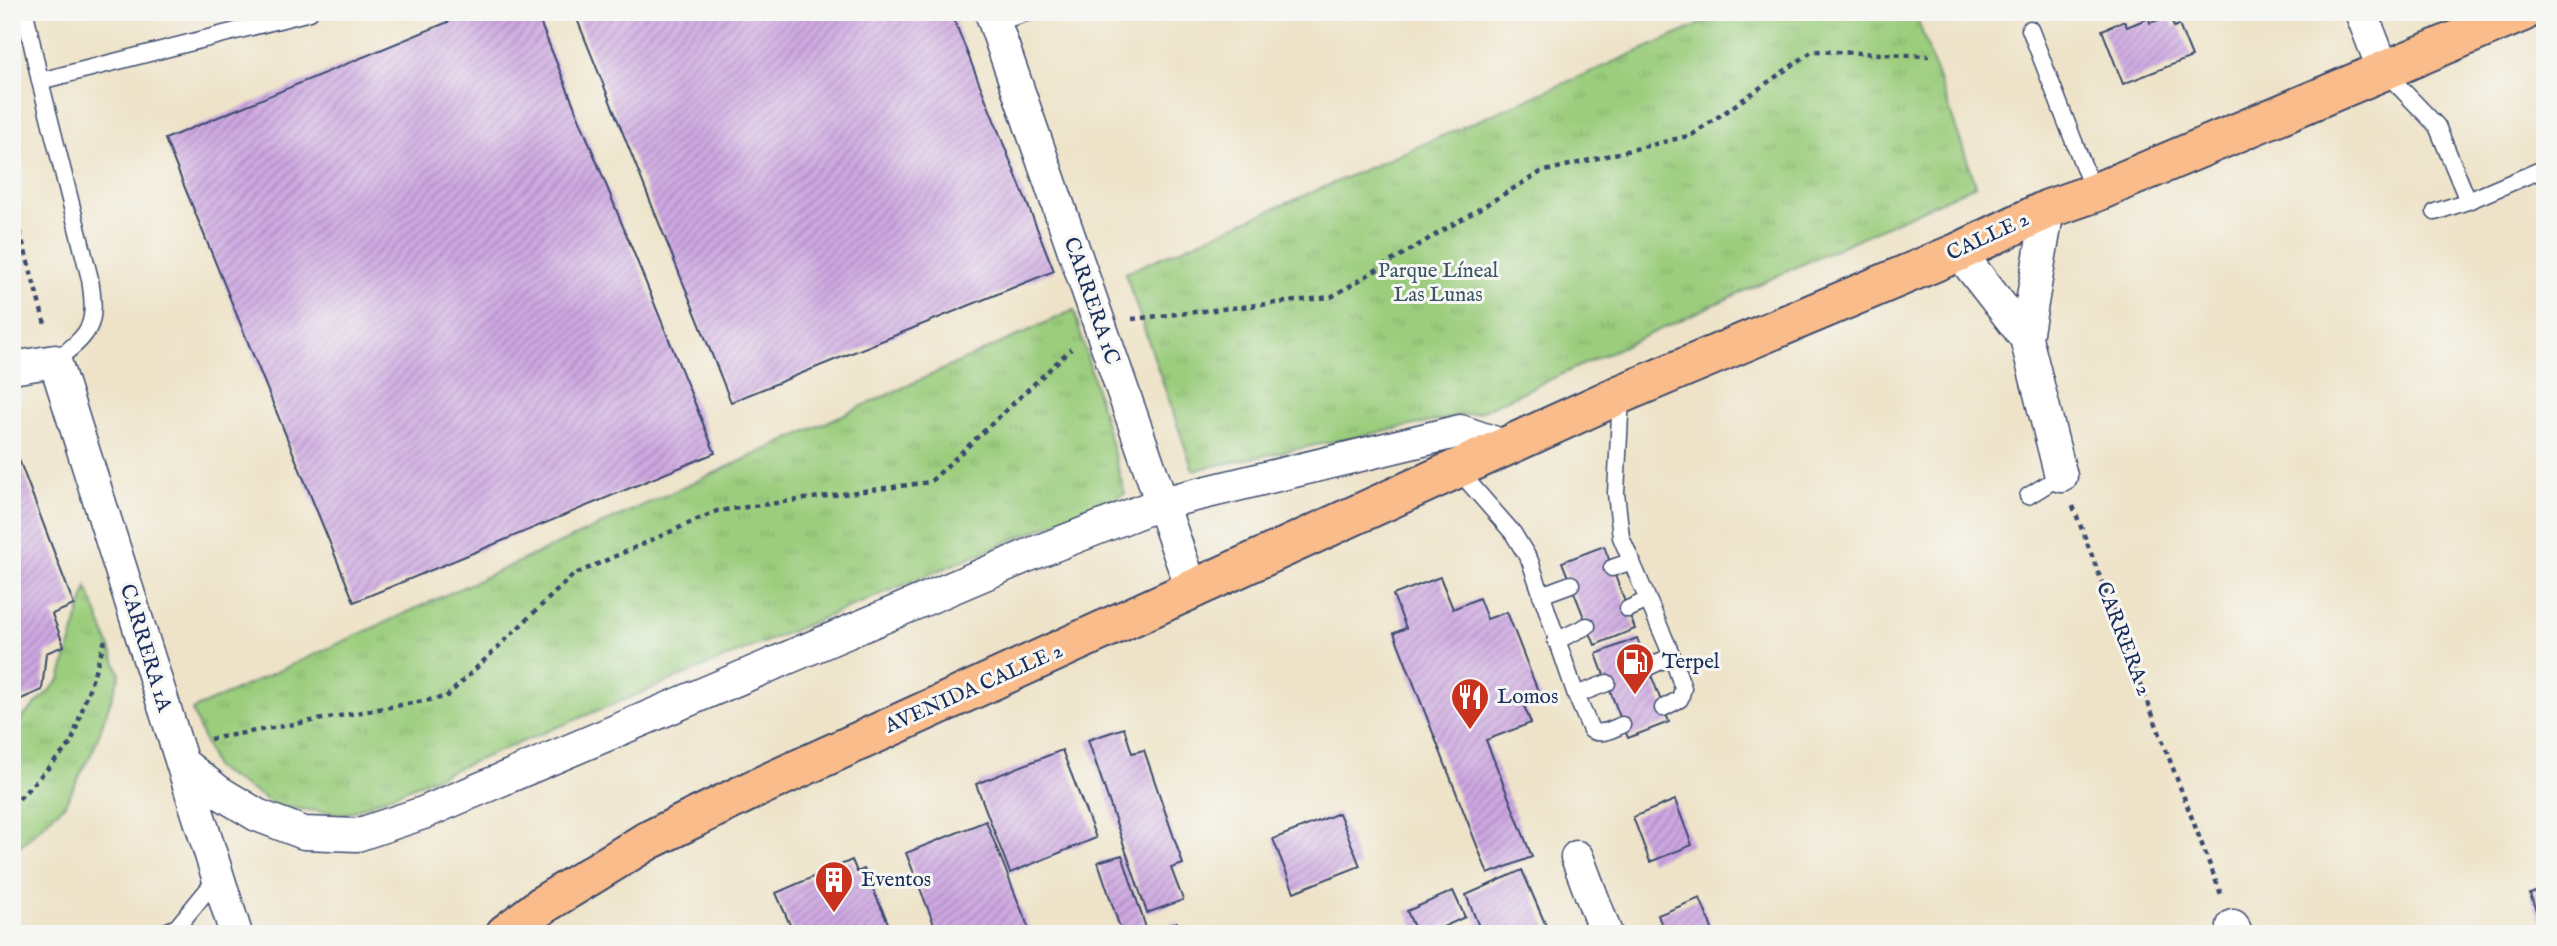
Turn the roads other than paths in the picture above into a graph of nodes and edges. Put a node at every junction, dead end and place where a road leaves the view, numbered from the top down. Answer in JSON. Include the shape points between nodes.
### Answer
{"nodes":[{"id":1,"x":25,"y":12,"type":"edge"},
{"id":2,"x":310,"y":12,"type":"edge"},
{"id":3,"x":1029,"y":12,"type":"edge"},
{"id":4,"x":2361,"y":12,"type":"edge"},
{"id":5,"x":2523,"y":12,"type":"edge"},
{"id":6,"x":992,"y":18,"type":"edge"},
{"id":7,"x":2030,"y":29,"type":"dead end"},
{"id":8,"x":2384,"y":71,"type":"junction"},
{"id":9,"x":40,"y":81,"type":"junction"},
{"id":10,"x":2545,"y":167,"type":"edge"},
{"id":11,"x":2094,"y":193,"type":"junction"},
{"id":12,"x":2468,"y":201,"type":"junction"},
{"id":13,"x":2048,"y":209,"type":"junction"},
{"id":14,"x":2435,"y":212,"type":"dead end"},
{"id":15,"x":1959,"y":252,"type":"junction"},
{"id":16,"x":2026,"y":338,"type":"junction"},
{"id":17,"x":55,"y":361,"type":"junction"},
{"id":18,"x":12,"y":368,"type":"edge"},
{"id":19,"x":1621,"y":394,"type":"junction"},
{"id":20,"x":1504,"y":446,"type":"junction"},
{"id":21,"x":1457,"y":468,"type":"junction"},
{"id":22,"x":2061,"y":476,"type":"joint"},
{"id":23,"x":2028,"y":496,"type":"dead end"},
{"id":24,"x":1162,"y":503,"type":"junction"},
{"id":25,"x":1632,"y":561,"type":"junction"},
{"id":26,"x":1612,"y":568,"type":"dead end"},
{"id":27,"x":1571,"y":584,"type":"dead end"},
{"id":28,"x":1192,"y":590,"type":"junction"},
{"id":29,"x":1541,"y":595,"type":"junction"},
{"id":30,"x":1648,"y":600,"type":"junction"},
{"id":31,"x":1628,"y":609,"type":"dead end"},
{"id":32,"x":1587,"y":626,"type":"dead end"},
{"id":33,"x":1556,"y":641,"type":"junction"},
{"id":34,"x":1672,"y":656,"type":"junction"},
{"id":35,"x":1648,"y":667,"type":"dead end"},
{"id":36,"x":1607,"y":683,"type":"dead end"},
{"id":37,"x":1576,"y":695,"type":"junction"},
{"id":38,"x":1663,"y":708,"type":"dead end"},
{"id":39,"x":1622,"y":725,"type":"dead end"},
{"id":40,"x":178,"y":751,"type":"junction"},
{"id":41,"x":1577,"y":857,"type":"dead end"},
{"id":42,"x":218,"y":877,"type":"junction"},
{"id":43,"x":161,"y":934,"type":"edge"},
{"id":44,"x":236,"y":934,"type":"edge"},
{"id":45,"x":505,"y":934,"type":"edge"},
{"id":46,"x":1605,"y":934,"type":"edge"}],
"edges":[{"from":1,"to":9,"type":"lane"},
{"from":2,"to":9,"type":"lane"},
{"from":3,"to":6,"type":"lane"},
{"from":4,"to":8,"type":"street"},
{"from":5,"to":8,"type":"main road","name":"CALLE 2"},
{"from":6,"to":24,"type":"street","name":"CARRERA 1C"},
{"from":7,"to":11,"type":"lane"},
{"from":8,"to":11,"type":"main road","name":"CALLE 2"},
{"from":8,"to":12,"type":"lane","via":[[2437,126]]},
{"from":9,"to":17,"type":"lane","via":[[90,279],[94,312],[83,340]]},
{"from":10,"to":12,"type":"lane"},
{"from":11,"to":13,"type":"main road","name":"CALLE 2"},
{"from":12,"to":14,"type":"lane"},
{"from":13,"to":15,"type":"main road","name":"CALLE 2"},
{"from":13,"to":16,"type":"street"},
{"from":15,"to":16,"type":"street"},
{"from":15,"to":19,"type":"main road","name":"CALLE 2"},
{"from":16,"to":22,"type":"street"},
{"from":17,"to":18,"type":"street"},
{"from":17,"to":40,"type":"street","name":"CARRERA 1A"},
{"from":19,"to":20,"type":"main road","name":"CALLE 2"},
{"from":19,"to":25,"type":"lane","via":[[1616,494],[1621,537]]},
{"from":20,"to":21,"type":"main road","name":"CALLE 2"},
{"from":20,"to":24,"type":"street","via":[[1460,431]]},
{"from":21,"to":28,"type":"main road","name":"AVENIDA CALLE 2"},
{"from":21,"to":29,"type":"lane","via":[[1513,533],[1530,561]]},
{"from":22,"to":23,"type":"lane"},
{"from":24,"to":28,"type":"street","name":"CARRERA 1C"},
{"from":24,"to":40,"type":"street","via":[[423,813],[356,835],[304,833],[257,815],[219,792]]},
{"from":25,"to":26,"type":"lane"},
{"from":25,"to":30,"type":"lane"},
{"from":27,"to":29,"type":"lane"},
{"from":28,"to":45,"type":"main road","name":"AVENIDA CALLE 2","via":[[647,841],[544,904]]},
{"from":29,"to":33,"type":"lane"},
{"from":30,"to":31,"type":"lane"},
{"from":30,"to":34,"type":"lane"},
{"from":32,"to":33,"type":"lane"},
{"from":33,"to":37,"type":"lane"},
{"from":34,"to":35,"type":"lane"},
{"from":34,"to":38,"type":"lane","via":[[1684,694]]},
{"from":36,"to":37,"type":"lane"},
{"from":37,"to":39,"type":"lane","via":[[1591,730],[1602,733]]},
{"from":40,"to":42,"type":"street","name":"CARRERA 1A"},
{"from":41,"to":46,"type":"street"},
{"from":42,"to":43,"type":"lane","via":[[177,927]]},
{"from":42,"to":44,"type":"street","name":"CARRERA 1A"}]}
